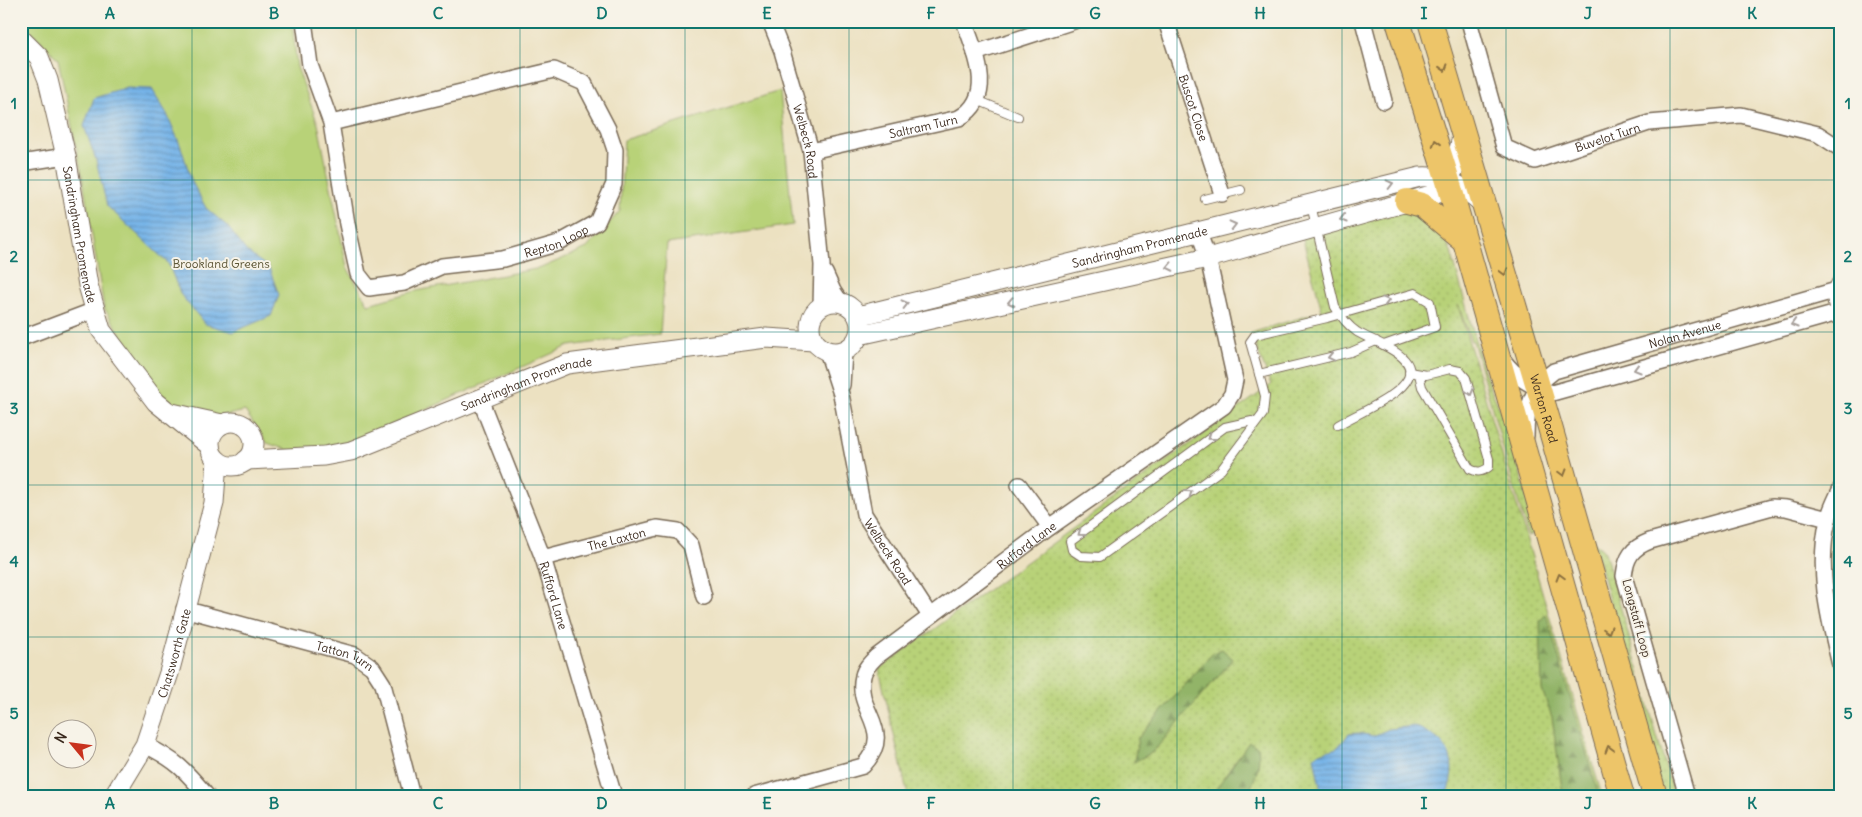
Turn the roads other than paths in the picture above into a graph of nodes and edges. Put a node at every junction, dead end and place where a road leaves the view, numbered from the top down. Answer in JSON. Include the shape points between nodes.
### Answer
{"nodes":[{"id":1,"x":304,"y":21,"type":"edge"},
{"id":2,"x":770,"y":21,"type":"edge"},
{"id":3,"x":964,"y":21,"type":"edge"},
{"id":4,"x":1074,"y":21,"type":"edge"},
{"id":5,"x":1166,"y":21,"type":"edge"},
{"id":6,"x":1363,"y":21,"type":"edge"},
{"id":7,"x":1398,"y":21,"type":"edge"},
{"id":8,"x":1430,"y":21,"type":"edge"},
{"id":9,"x":1469,"y":21,"type":"edge"},
{"id":10,"x":21,"y":39,"type":"edge"},
{"id":11,"x":975,"y":53,"type":"junction"},
{"id":12,"x":977,"y":100,"type":"junction"},
{"id":13,"x":1384,"y":101,"type":"dead end"},
{"id":14,"x":1018,"y":117,"type":"dead end"},
{"id":15,"x":331,"y":123,"type":"junction"},
{"id":16,"x":1463,"y":132,"type":"junction"},
{"id":17,"x":1841,"y":150,"type":"edge"},
{"id":18,"x":811,"y":151,"type":"junction"},
{"id":19,"x":66,"y":156,"type":"junction"},
{"id":20,"x":21,"y":163,"type":"edge"},
{"id":21,"x":1448,"y":180,"type":"junction"},
{"id":22,"x":1241,"y":190,"type":"dead end"},
{"id":23,"x":1222,"y":194,"type":"junction"},
{"id":24,"x":1205,"y":199,"type":"dead end"},
{"id":25,"x":1407,"y":201,"type":"junction"},
{"id":26,"x":1484,"y":204,"type":"junction"},
{"id":27,"x":1311,"y":205,"type":"junction"},
{"id":28,"x":1316,"y":226,"type":"junction"},
{"id":29,"x":1199,"y":233,"type":"junction"},
{"id":30,"x":1464,"y":240,"type":"junction"},
{"id":31,"x":1208,"y":258,"type":"junction"},
{"id":32,"x":822,"y":265,"type":"junction"},
{"id":33,"x":1839,"y":287,"type":"edge"},
{"id":34,"x":841,"y":303,"type":"junction"},
{"id":35,"x":95,"y":310,"type":"junction"},
{"id":36,"x":1841,"y":311,"type":"edge"},
{"id":37,"x":816,"y":314,"type":"junction"},
{"id":38,"x":1339,"y":314,"type":"junction"},
{"id":39,"x":858,"y":316,"type":"junction"},
{"id":40,"x":859,"y":335,"type":"junction"},
{"id":41,"x":21,"y":338,"type":"edge"},
{"id":42,"x":766,"y":338,"type":"junction"},
{"id":43,"x":1376,"y":341,"type":"junction"},
{"id":44,"x":1384,"y":345,"type":"junction"},
{"id":45,"x":829,"y":347,"type":"junction"},
{"id":46,"x":1495,"y":350,"type":"junction"},
{"id":47,"x":1410,"y":372,"type":"junction"},
{"id":48,"x":1258,"y":374,"type":"junction"},
{"id":49,"x":1419,"y":374,"type":"junction"},
{"id":50,"x":1538,"y":388,"type":"junction"},
{"id":51,"x":480,"y":399,"type":"junction"},
{"id":52,"x":171,"y":413,"type":"junction"},
{"id":53,"x":1256,"y":423,"type":"junction"},
{"id":54,"x":222,"y":424,"type":"junction"},
{"id":55,"x":1338,"y":425,"type":"dead end"},
{"id":56,"x":249,"y":431,"type":"junction"},
{"id":57,"x":213,"y":453,"type":"junction"},
{"id":58,"x":294,"y":457,"type":"junction"},
{"id":59,"x":1526,"y":458,"type":"junction"},
{"id":60,"x":240,"y":463,"type":"junction"},
{"id":61,"x":1019,"y":485,"type":"dead end"},
{"id":62,"x":1841,"y":488,"type":"edge"},
{"id":63,"x":214,"y":503,"type":"junction"},
{"id":64,"x":1828,"y":519,"type":"junction"},
{"id":65,"x":1050,"y":528,"type":"junction"},
{"id":66,"x":543,"y":558,"type":"junction"},
{"id":67,"x":704,"y":597,"type":"dead end"},
{"id":68,"x":184,"y":609,"type":"junction"},
{"id":69,"x":930,"y":616,"type":"junction"},
{"id":70,"x":1838,"y":649,"type":"edge"},
{"id":71,"x":1841,"y":669,"type":"edge"},
{"id":72,"x":144,"y":745,"type":"junction"},
{"id":73,"x":114,"y":796,"type":"edge"},
{"id":74,"x":207,"y":796,"type":"edge"},
{"id":75,"x":412,"y":796,"type":"edge"},
{"id":76,"x":614,"y":796,"type":"edge"},
{"id":77,"x":754,"y":796,"type":"edge"},
{"id":78,"x":1622,"y":796,"type":"edge"},
{"id":79,"x":1655,"y":796,"type":"edge"},
{"id":80,"x":1687,"y":796,"type":"edge"}],
"edges":[{"from":1,"to":15,"type":"street","name":"Repton Loop","via":[[310,64]]},
{"from":2,"to":18,"type":"street","name":"Welbeck Road","via":[[782,50]]},
{"from":3,"to":11,"type":"street"},
{"from":4,"to":11,"type":"street"},
{"from":5,"to":23,"type":"street","name":"Buscot Close"},
{"from":6,"to":13,"type":"street"},
{"from":21,"to":7,"type":"main road","one_way":true},
{"from":8,"to":16,"type":"main road","name":"Warton Road","one_way":true},
{"from":9,"to":17,"type":"street","name":"Buvelot Turn","via":[[1504,147],[1535,161],[1649,123],[1741,115],[1818,134]]},
{"from":10,"to":19,"type":"street","name":"Sandringham Promenade","via":[[39,57],[48,80]]},
{"from":11,"to":12,"type":"street","via":[[981,76]]},
{"from":12,"to":14,"type":"lane"},
{"from":12,"to":18,"type":"street","name":"Saltram Turn","via":[[970,112],[959,118]]},
{"from":15,"to":15,"type":"street","name":"Repton Loop","via":[[358,274],[368,288],[404,283],[442,266],[503,260],[559,243],[598,222],[614,184],[614,150],[608,129],[584,83],[554,70]]},
{"from":16,"to":21,"type":"street","via":[[1455,167]]},
{"from":16,"to":26,"type":"main road","name":"Warton Road"},
{"from":18,"to":32,"type":"street","name":"Welbeck Road"},
{"from":19,"to":20,"type":"street"},
{"from":19,"to":35,"type":"street","name":"Sandringham Promenade"},
{"from":21,"to":25,"type":"street","name":"Sandringham Promenade","via":[[1442,192]]},
{"from":21,"to":26,"type":"street","via":[[1466,188]]},
{"from":27,"to":21,"type":"street","name":"Sandringham Promenade","one_way":true,"via":[[1420,177]]},
{"from":21,"to":30,"type":"main road"},
{"from":22,"to":23,"type":"lane"},
{"from":23,"to":24,"type":"lane"},
{"from":25,"to":28,"type":"street","name":"Sandringham Promenade","one_way":true},
{"from":25,"to":30,"type":"main road","via":[[1422,205]]},
{"from":26,"to":50,"type":"main road","name":"Warton Road","one_way":true},
{"from":27,"to":28,"type":"lane"},
{"from":29,"to":27,"type":"street","name":"Sandringham Promenade","one_way":true},
{"from":28,"to":31,"type":"street","name":"Sandringham Promenade"},
{"from":28,"to":38,"type":"lane"},
{"from":29,"to":31,"type":"street","name":"Rufford Lane"},
{"from":39,"to":29,"type":"street","name":"Sandringham Promenade","one_way":true},
{"from":30,"to":46,"type":"main road"},
{"from":31,"to":40,"type":"street","name":"Sandringham Promenade","one_way":true},
{"from":31,"to":65,"type":"street","name":"Rufford Lane","via":[[1235,380],[1232,394],[1224,406]]},
{"from":32,"to":34,"type":"street","name":"Welbeck Road"},
{"from":32,"to":37,"type":"street","name":"Welbeck Road"},
{"from":33,"to":36,"type":"street","via":[[1837,301]]},
{"from":33,"to":50,"type":"street","name":"Nolan Avenue","via":[[1563,368],[1548,375]]},
{"from":34,"to":37,"type":"street","via":[[827,304]]},
{"from":34,"to":39,"type":"street"},
{"from":35,"to":41,"type":"street"},
{"from":35,"to":52,"type":"street","name":"Sandringham Promenade","via":[[107,337],[156,402]]},
{"from":36,"to":50,"type":"street","name":"Nolan Avenue","one_way":true,"via":[[1566,390],[1552,393]]},
{"from":37,"to":42,"type":"street","name":"Sandringham Promenade"},
{"from":37,"to":45,"type":"street","via":[[811,334]]},
{"from":38,"to":43,"type":"lane","via":[[1358,332]]},
{"from":38,"to":44,"type":"lane","one_way":true,"via":[[1415,293],[1430,302],[1435,327]]},
{"from":38,"to":48,"type":"lane","via":[[1251,338]]},
{"from":39,"to":40,"type":"street"},
{"from":40,"to":45,"type":"street","via":[[851,347]]},
{"from":42,"to":45,"type":"street","name":"Sandringham Promenade"},
{"from":42,"to":51,"type":"street","name":"Sandringham Promenade","via":[[566,364]]},
{"from":43,"to":44,"type":"lane"},
{"from":43,"to":48,"type":"lane","one_way":true,"via":[[1351,352]]},
{"from":44,"to":47,"type":"lane","via":[[1403,358]]},
{"from":45,"to":69,"type":"street","name":"Welbeck Road","via":[[864,514]]},
{"from":46,"to":50,"type":"street","name":"Nolan Avenue","via":[[1513,374]]},
{"from":46,"to":59,"type":"main road"},
{"from":47,"to":49,"type":"lane"},
{"from":47,"to":55,"type":"lane","via":[[1397,391]]},
{"from":48,"to":53,"type":"lane","via":[[1265,396],[1263,414]]},
{"from":49,"to":49,"type":"lane","one_way":true,"via":[[1426,376],[1450,368],[1460,370],[1466,378],[1489,459],[1489,466],[1483,471],[1470,469],[1422,388]]},
{"from":50,"to":59,"type":"street","name":"Nolan Avenue","via":[[1527,409]]},
{"from":50,"to":79,"type":"main road","name":"Warton Road","one_way":true},
{"from":51,"to":58,"type":"street","name":"Sandringham Promenade","via":[[352,451]]},
{"from":51,"to":66,"type":"street","name":"Rufford Lane"},
{"from":52,"to":54,"type":"street","name":"Sandringham Promenade"},
{"from":52,"to":57,"type":"street","name":"Sandringham Promenade"},
{"from":53,"to":53,"type":"lane","one_way":true,"via":[[1225,427],[1070,541],[1072,550],[1081,556],[1096,558],[1106,554],[1221,470]]},
{"from":54,"to":56,"type":"street","via":[[237,422]]},
{"from":54,"to":57,"type":"street","via":[[212,433]]},
{"from":56,"to":58,"type":"street"},
{"from":56,"to":60,"type":"street","via":[[253,449]]},
{"from":57,"to":60,"type":"street","via":[[228,466]]},
{"from":57,"to":63,"type":"street","name":"Chatsworth Gate"},
{"from":58,"to":60,"type":"street","name":"Sandringham Promenade"},
{"from":78,"to":59,"type":"main road","one_way":true},
{"from":60,"to":63,"type":"street","name":"Chatsworth Gate"},
{"from":61,"to":65,"type":"street"},
{"from":62,"to":64,"type":"street"},
{"from":63,"to":68,"type":"street","name":"Chatsworth Gate"},
{"from":64,"to":70,"type":"street","via":[[1821,564],[1828,617]]},
{"from":64,"to":80,"type":"street","name":"Longstaff Loop","via":[[1772,507],[1650,541],[1632,550],[1628,557],[1624,576]]},
{"from":65,"to":69,"type":"street","name":"Rufford Lane"},
{"from":66,"to":67,"type":"street","name":"The Laxton","via":[[657,528],[678,531],[691,545]]},
{"from":66,"to":76,"type":"street","name":"Rufford Lane"},
{"from":68,"to":72,"type":"street","name":"Chatsworth Gate","via":[[169,673]]},
{"from":68,"to":75,"type":"street","name":"Tatton Turn","via":[[355,655],[372,667],[383,684]]},
{"from":69,"to":77,"type":"street","name":"Rufford Lane","via":[[876,657],[863,674],[861,687],[878,741],[874,753],[863,766]]},
{"from":70,"to":71,"type":"street"},
{"from":72,"to":73,"type":"street","name":"Chatsworth Gate"},
{"from":72,"to":74,"type":"street","via":[[182,766]]}]}
